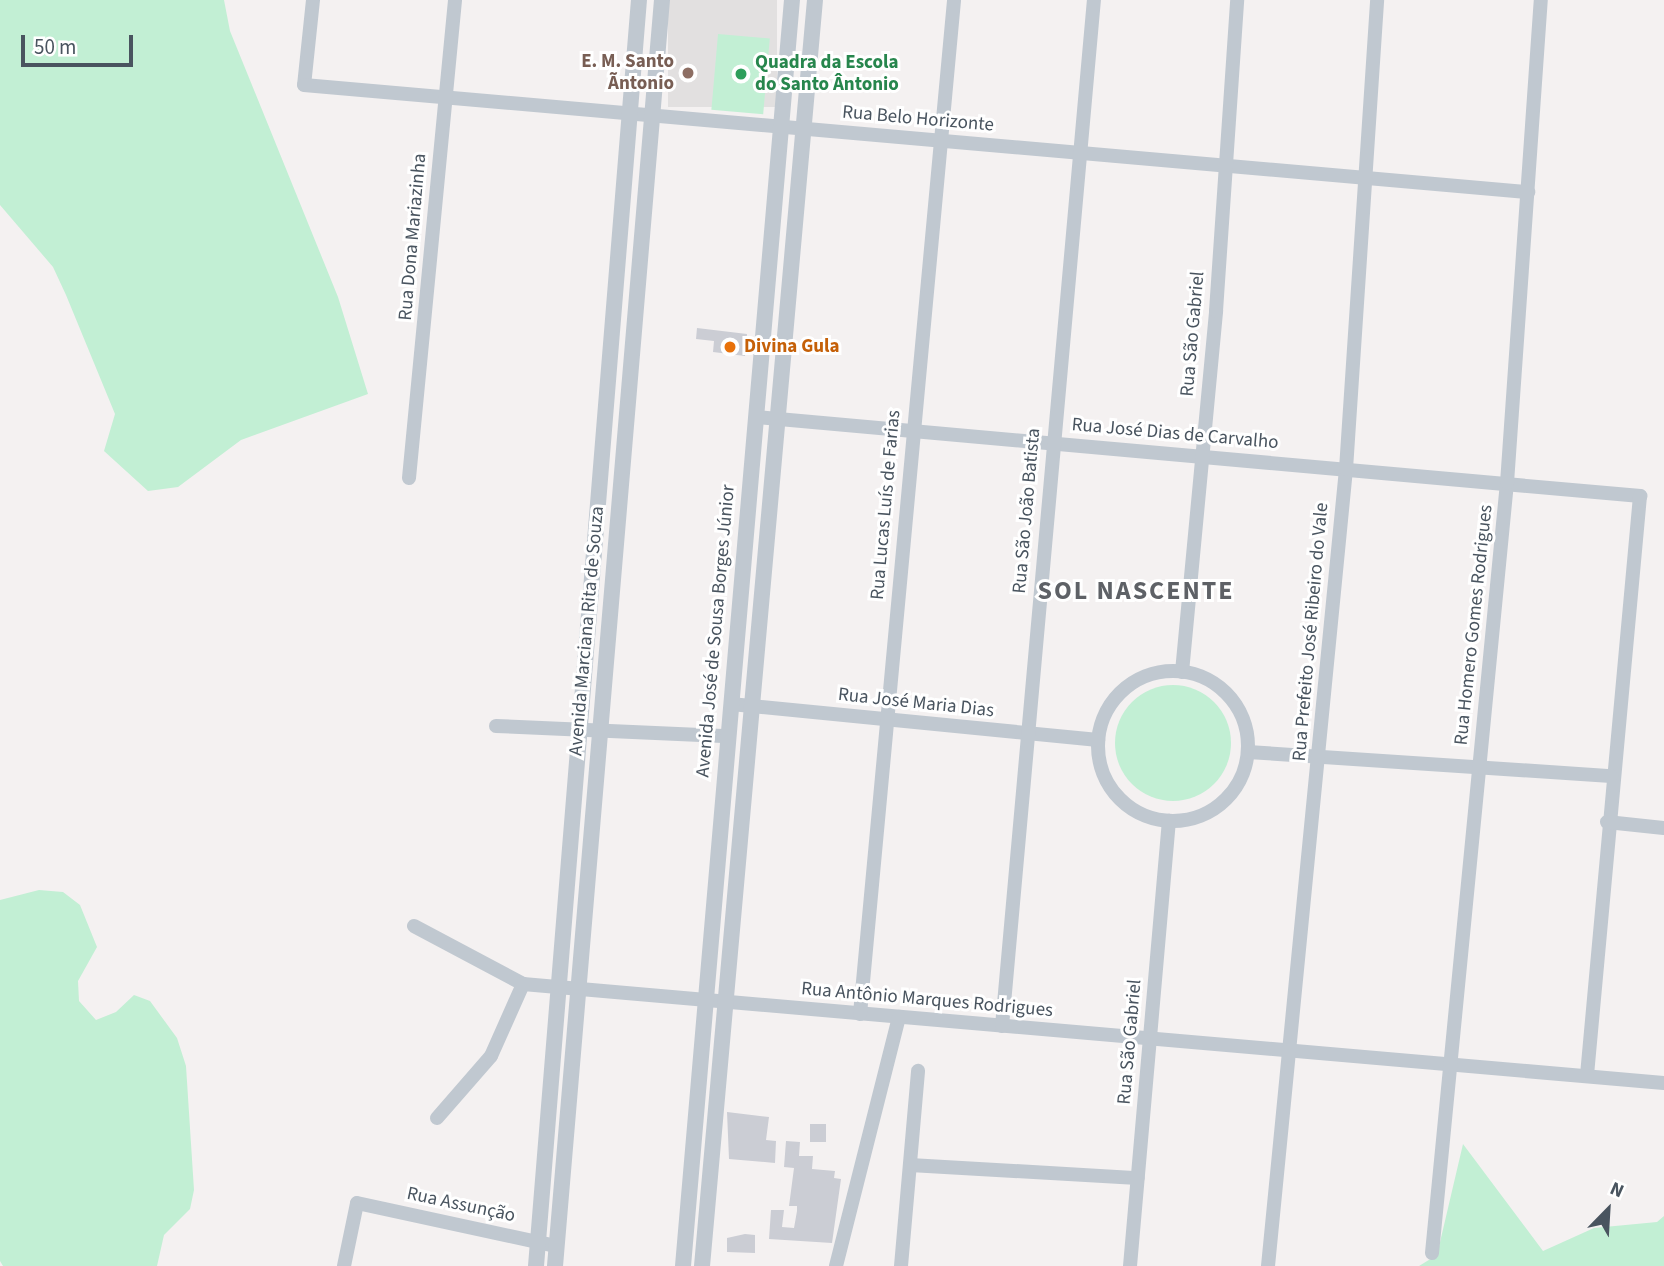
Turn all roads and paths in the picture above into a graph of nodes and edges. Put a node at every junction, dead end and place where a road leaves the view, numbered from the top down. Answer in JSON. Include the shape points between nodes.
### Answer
{"nodes":[{"id":1,"x":313,"y":0,"type":"edge"},
{"id":2,"x":455,"y":0,"type":"edge"},
{"id":3,"x":639,"y":0,"type":"edge"},
{"id":4,"x":662,"y":0,"type":"edge"},
{"id":5,"x":792,"y":0,"type":"edge"},
{"id":6,"x":815,"y":0,"type":"edge"},
{"id":7,"x":954,"y":0,"type":"edge"},
{"id":8,"x":1094,"y":0,"type":"edge"},
{"id":9,"x":1237,"y":0,"type":"edge"},
{"id":10,"x":1377,"y":0,"type":"edge"},
{"id":11,"x":1541,"y":0,"type":"edge"},
{"id":12,"x":638,"y":18,"type":"junction"},
{"id":13,"x":660,"y":18,"type":"junction"},
{"id":14,"x":445,"y":97,"type":"junction"},
{"id":15,"x":630,"y":113,"type":"junction"},
{"id":16,"x":652,"y":115,"type":"junction"},
{"id":17,"x":781,"y":126,"type":"junction"},
{"id":18,"x":802,"y":128,"type":"junction"},
{"id":19,"x":941,"y":140,"type":"junction"},
{"id":20,"x":1081,"y":152,"type":"junction"},
{"id":21,"x":1225,"y":165,"type":"junction"},
{"id":22,"x":1365,"y":177,"type":"junction"},
{"id":23,"x":1528,"y":192,"type":"junction"},
{"id":24,"x":756,"y":417,"type":"junction"},
{"id":25,"x":777,"y":419,"type":"junction"},
{"id":26,"x":912,"y":431,"type":"junction"},
{"id":27,"x":1052,"y":443,"type":"junction"},
{"id":28,"x":1200,"y":456,"type":"junction"},
{"id":29,"x":1346,"y":469,"type":"junction"},
{"id":30,"x":410,"y":478,"type":"dead end"},
{"id":31,"x":1507,"y":483,"type":"junction"},
{"id":32,"x":1182,"y":671,"type":"junction"},
{"id":33,"x":731,"y":704,"type":"junction"},
{"id":34,"x":752,"y":706,"type":"junction"},
{"id":35,"x":886,"y":719,"type":"junction"},
{"id":36,"x":496,"y":726,"type":"dead end"},
{"id":37,"x":580,"y":728,"type":"junction"},
{"id":38,"x":600,"y":729,"type":"junction"},
{"id":39,"x":1027,"y":733,"type":"junction"},
{"id":40,"x":729,"y":736,"type":"junction"},
{"id":41,"x":1098,"y":740,"type":"junction"},
{"id":42,"x":1248,"y":752,"type":"junction"},
{"id":43,"x":1319,"y":756,"type":"junction"},
{"id":44,"x":1480,"y":765,"type":"junction"},
{"id":45,"x":1611,"y":776,"type":"junction"},
{"id":46,"x":1169,"y":821,"type":"junction"},
{"id":47,"x":1607,"y":822,"type":"junction"},
{"id":48,"x":1664,"y":828,"type":"edge"},
{"id":49,"x":414,"y":926,"type":"dead end"},
{"id":50,"x":523,"y":984,"type":"junction"},
{"id":51,"x":559,"y":987,"type":"junction"},
{"id":52,"x":578,"y":989,"type":"junction"},
{"id":53,"x":705,"y":1000,"type":"junction"},
{"id":54,"x":726,"y":1002,"type":"junction"},
{"id":55,"x":860,"y":1014,"type":"junction"},
{"id":56,"x":899,"y":1017,"type":"junction"},
{"id":57,"x":1002,"y":1026,"type":"junction"},
{"id":58,"x":1150,"y":1039,"type":"junction"},
{"id":59,"x":1290,"y":1051,"type":"junction"},
{"id":60,"x":1450,"y":1065,"type":"junction"},
{"id":61,"x":918,"y":1071,"type":"dead end"},
{"id":62,"x":1587,"y":1074,"type":"junction"},
{"id":63,"x":1664,"y":1083,"type":"edge"},
{"id":64,"x":437,"y":1118,"type":"dead end"},
{"id":65,"x":910,"y":1165,"type":"junction"},
{"id":66,"x":1138,"y":1178,"type":"junction"},
{"id":67,"x":539,"y":1242,"type":"junction"},
{"id":68,"x":556,"y":1246,"type":"junction"},
{"id":69,"x":1432,"y":1253,"type":"dead end"},
{"id":70,"x":344,"y":1266,"type":"edge"},
{"id":71,"x":536,"y":1266,"type":"edge"},
{"id":72,"x":555,"y":1266,"type":"edge"},
{"id":73,"x":683,"y":1266,"type":"edge"},
{"id":74,"x":702,"y":1266,"type":"edge"},
{"id":75,"x":835,"y":1266,"type":"edge"},
{"id":76,"x":901,"y":1266,"type":"edge"},
{"id":77,"x":1130,"y":1266,"type":"edge"},
{"id":78,"x":1268,"y":1266,"type":"edge"}],
"edges":[{"from":1,"to":14,"type":"street","name":"Rua Belo Horizonte","via":[[304,85]]},
{"from":2,"to":14,"type":"street","name":"Rua Dona Mariazinha"},
{"from":3,"to":12,"type":"street","name":"Avenida Marciana Rita de Souza"},
{"from":4,"to":13,"type":"street","name":"Avenida Marciana Rita de Souza"},
{"from":5,"to":17,"type":"street","name":"Avenida José de Sousa Borges Júnior"},
{"from":6,"to":18,"type":"street"},
{"from":7,"to":19,"type":"street","name":"Rua Lucas Luís de Farias"},
{"from":8,"to":20,"type":"street","name":"Rua São João Batista"},
{"from":9,"to":21,"type":"street","name":"Rua São Gabriel"},
{"from":10,"to":22,"type":"street","name":"Rua Prefeito José Ribeiro do Vale"},
{"from":11,"to":23,"type":"street","name":"Rua Homero Gomes Rodrigues"},
{"from":12,"to":13,"type":"street"},
{"from":12,"to":15,"type":"street","name":"Avenida Marciana Rita de Souza"},
{"from":13,"to":16,"type":"street","name":"Avenida Marciana Rita de Souza"},
{"from":14,"to":15,"type":"street","name":"Rua Belo Horizonte"},
{"from":14,"to":30,"type":"street","name":"Rua Dona Mariazinha"},
{"from":15,"to":16,"type":"street","name":"Rua Belo Horizonte"},
{"from":15,"to":37,"type":"street","name":"Avenida Marciana Rita de Souza"},
{"from":16,"to":17,"type":"street","name":"Rua Belo Horizonte"},
{"from":16,"to":38,"type":"street","name":"Avenida Marciana Rita de Souza"},
{"from":17,"to":18,"type":"street","name":"Rua Belo Horizonte"},
{"from":17,"to":24,"type":"street","name":"Avenida José de Sousa Borges Júnior"},
{"from":18,"to":19,"type":"street","name":"Rua Belo Horizonte"},
{"from":18,"to":25,"type":"street"},
{"from":19,"to":20,"type":"street","name":"Rua Belo Horizonte"},
{"from":19,"to":26,"type":"street","name":"Rua Lucas Luís de Farias"},
{"from":20,"to":21,"type":"street","name":"Rua Belo Horizonte"},
{"from":20,"to":27,"type":"street","name":"Rua São João Batista"},
{"from":21,"to":22,"type":"street","name":"Rua Belo Horizonte"},
{"from":21,"to":28,"type":"street","name":"Rua São Gabriel"},
{"from":22,"to":23,"type":"street","name":"Rua Belo Horizonte"},
{"from":22,"to":29,"type":"street","name":"Rua Prefeito José Ribeiro do Vale"},
{"from":23,"to":31,"type":"street","name":"Rua Homero Gomes Rodrigues"},
{"from":24,"to":25,"type":"street","name":"Rua José Dias de Carvalho"},
{"from":24,"to":33,"type":"street","name":"Avenida José de Sousa Borges Júnior"},
{"from":25,"to":26,"type":"street","name":"Rua José Dias de Carvalho"},
{"from":25,"to":34,"type":"street"},
{"from":26,"to":27,"type":"street","name":"Rua José Dias de Carvalho"},
{"from":26,"to":35,"type":"street","name":"Rua Lucas Luís de Farias"},
{"from":27,"to":28,"type":"street","name":"Rua José Dias de Carvalho"},
{"from":27,"to":39,"type":"street","name":"Rua São João Batista"},
{"from":28,"to":29,"type":"street","name":"Rua José Dias de Carvalho"},
{"from":28,"to":32,"type":"street","name":"Rua São Gabriel"},
{"from":29,"to":31,"type":"street","name":"Rua José Dias de Carvalho"},
{"from":29,"to":43,"type":"street","name":"Rua Prefeito José Ribeiro do Vale"},
{"from":31,"to":44,"type":"street","name":"Rua Homero Gomes Rodrigues"},
{"from":31,"to":45,"type":"street","name":"Rua José Dias de Carvalho","via":[[1636,494],[1642,501]]},
{"from":32,"to":41,"type":"street","via":[[1158,673],[1126,689],[1104,717]]},
{"from":32,"to":42,"type":"street","via":[[1223,690],[1238,708]]},
{"from":33,"to":34,"type":"street","name":"Rua José Maria Dias"},
{"from":33,"to":40,"type":"street","name":"Avenida José de Sousa Borges Júnior"},
{"from":34,"to":35,"type":"street","name":"Rua José Maria Dias"},
{"from":34,"to":54,"type":"street"},
{"from":35,"to":39,"type":"street","name":"Rua José Maria Dias"},
{"from":35,"to":55,"type":"street","name":"Rua Lucas Luís de Farias"},
{"from":36,"to":37,"type":"street"},
{"from":37,"to":38,"type":"street"},
{"from":37,"to":51,"type":"street","name":"Avenida Marciana Rita de Souza"},
{"from":38,"to":40,"type":"street"},
{"from":38,"to":52,"type":"street","name":"Avenida Marciana Rita de Souza"},
{"from":39,"to":41,"type":"street","name":"Rua José Maria Dias"},
{"from":39,"to":57,"type":"street","name":"Rua São João Batista"},
{"from":40,"to":53,"type":"street","name":"Avenida José de Sousa Borges Júnior"},
{"from":41,"to":46,"type":"street","via":[[1109,786],[1125,804]]},
{"from":42,"to":43,"type":"street"},
{"from":42,"to":46,"type":"street","via":[[1243,775],[1214,810]]},
{"from":43,"to":44,"type":"street"},
{"from":43,"to":59,"type":"street","name":"Rua Prefeito José Ribeiro do Vale"},
{"from":44,"to":45,"type":"street"},
{"from":44,"to":60,"type":"street","name":"Rua Homero Gomes Rodrigues"},
{"from":45,"to":47,"type":"street","name":"Rua José Dias de Carvalho"},
{"from":46,"to":58,"type":"street","name":"Rua São Gabriel"},
{"from":47,"to":48,"type":"street"},
{"from":47,"to":62,"type":"street","name":"Rua José Dias de Carvalho"},
{"from":49,"to":50,"type":"street","name":"Rua Antônio Marques Rodrigues"},
{"from":50,"to":51,"type":"street","name":"Rua Antônio Marques Rodrigues"},
{"from":50,"to":64,"type":"street","via":[[491,1056]]},
{"from":51,"to":52,"type":"street","name":"Rua Antônio Marques Rodrigues"},
{"from":51,"to":67,"type":"street","name":"Avenida Marciana Rita de Souza"},
{"from":52,"to":53,"type":"street","name":"Rua Antônio Marques Rodrigues"},
{"from":52,"to":68,"type":"street","name":"Avenida Marciana Rita de Souza"},
{"from":53,"to":54,"type":"street","name":"Rua Antônio Marques Rodrigues"},
{"from":53,"to":73,"type":"street","name":"Avenida José de Sousa Borges Júnior"},
{"from":54,"to":55,"type":"street","name":"Rua Antônio Marques Rodrigues"},
{"from":54,"to":74,"type":"street"},
{"from":55,"to":56,"type":"street","name":"Rua Antônio Marques Rodrigues"},
{"from":56,"to":57,"type":"street","name":"Rua Antônio Marques Rodrigues"},
{"from":56,"to":75,"type":"street"},
{"from":57,"to":58,"type":"street","name":"Rua Antônio Marques Rodrigues"},
{"from":58,"to":59,"type":"street","name":"Rua Antônio Marques Rodrigues"},
{"from":58,"to":66,"type":"street","name":"Rua São Gabriel"},
{"from":59,"to":60,"type":"street","name":"Rua Antônio Marques Rodrigues"},
{"from":59,"to":78,"type":"street","name":"Rua Prefeito José Ribeiro do Vale"},
{"from":60,"to":62,"type":"street","name":"Rua Antônio Marques Rodrigues"},
{"from":60,"to":69,"type":"street","name":"Rua Homero Gomes Rodrigues"},
{"from":61,"to":65,"type":"street"},
{"from":62,"to":63,"type":"street","name":"Rua Antônio Marques Rodrigues"},
{"from":65,"to":66,"type":"street"},
{"from":65,"to":76,"type":"street"},
{"from":66,"to":77,"type":"street","name":"Rua São Gabriel"},
{"from":67,"to":68,"type":"street","name":"Rua Assunção"},
{"from":67,"to":70,"type":"street","name":"Rua Assunção","via":[[357,1203]]},
{"from":67,"to":71,"type":"street","name":"Avenida Marciana Rita de Souza"},
{"from":68,"to":72,"type":"street","name":"Avenida Marciana Rita de Souza"}]}
